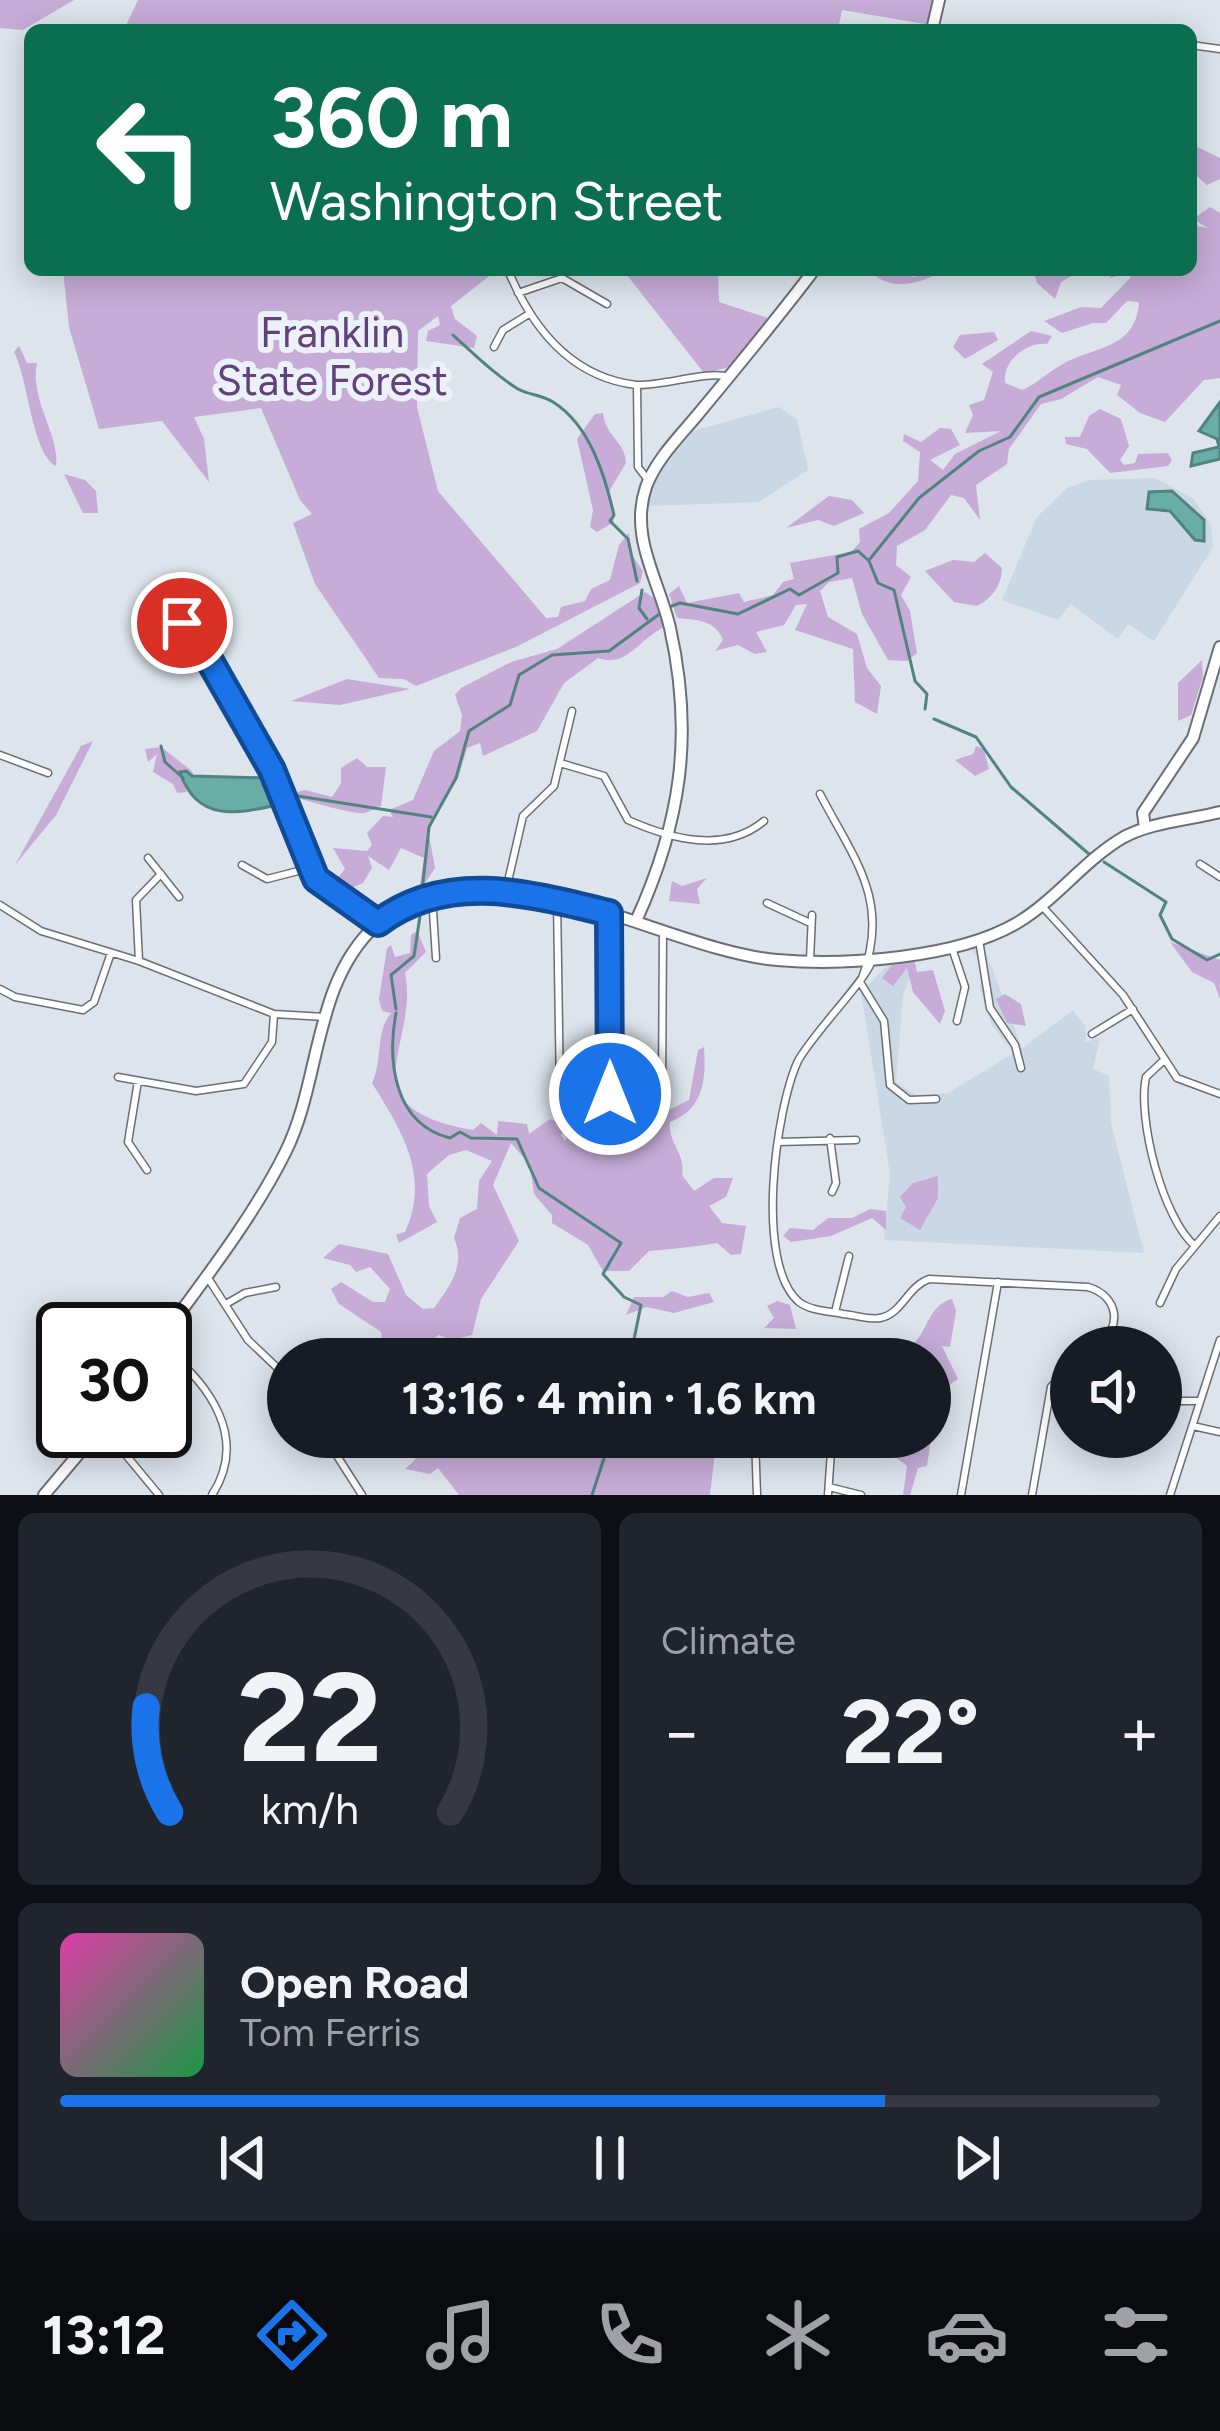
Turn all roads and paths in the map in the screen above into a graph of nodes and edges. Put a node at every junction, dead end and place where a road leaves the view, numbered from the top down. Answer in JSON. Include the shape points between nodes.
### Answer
{"nodes":[{"id":1,"x":511,"y":276,"type":"edge"},
{"id":2,"x":809,"y":276,"type":"edge"},
{"id":3,"x":518,"y":293,"type":"junction"},
{"id":4,"x":607,"y":304,"type":"dead end"},
{"id":5,"x":529,"y":314,"type":"junction"},
{"id":6,"x":494,"y":347,"type":"dead end"},
{"id":7,"x":729,"y":376,"type":"junction"},
{"id":8,"x":637,"y":385,"type":"junction"},
{"id":9,"x":648,"y":480,"type":"junction"},
{"id":10,"x":165,"y":603,"type":"dead end"},
{"id":11,"x":1220,"y":647,"type":"edge"},
{"id":12,"x":572,"y":711,"type":"dead end"},
{"id":13,"x":0,"y":755,"type":"edge"},
{"id":14,"x":560,"y":764,"type":"junction"},
{"id":15,"x":48,"y":773,"type":"dead end"},
{"id":16,"x":820,"y":794,"type":"dead end"},
{"id":17,"x":1220,"y":812,"type":"edge"},
{"id":18,"x":764,"y":821,"type":"dead end"},
{"id":19,"x":1145,"y":828,"type":"junction"},
{"id":20,"x":672,"y":832,"type":"junction"},
{"id":21,"x":148,"y":858,"type":"dead end"},
{"id":22,"x":1200,"y":864,"type":"dead end"},
{"id":23,"x":242,"y":866,"type":"dead end"},
{"id":24,"x":310,"y":868,"type":"junction"},
{"id":25,"x":161,"y":874,"type":"junction"},
{"id":26,"x":1220,"y":878,"type":"edge"},
{"id":27,"x":506,"y":890,"type":"junction"},
{"id":28,"x":432,"y":896,"type":"junction"},
{"id":29,"x":179,"y":897,"type":"dead end"},
{"id":30,"x":556,"y":900,"type":"junction"},
{"id":31,"x":767,"y":903,"type":"dead end"},
{"id":32,"x":0,"y":905,"type":"edge"},
{"id":33,"x":1041,"y":905,"type":"junction"},
{"id":34,"x":609,"y":913,"type":"junction"},
{"id":35,"x":636,"y":921,"type":"junction"},
{"id":36,"x":378,"y":923,"type":"junction"},
{"id":37,"x":663,"y":929,"type":"junction"},
{"id":38,"x":979,"y":940,"type":"junction"},
{"id":39,"x":956,"y":947,"type":"junction"},
{"id":40,"x":112,"y":952,"type":"junction"},
{"id":41,"x":870,"y":956,"type":"junction"},
{"id":42,"x":436,"y":958,"type":"dead end"},
{"id":43,"x":810,"y":960,"type":"junction"},
{"id":44,"x":139,"y":961,"type":"junction"},
{"id":45,"x":860,"y":982,"type":"junction"},
{"id":46,"x":0,"y":989,"type":"edge"},
{"id":47,"x":1132,"y":1009,"type":"junction"},
{"id":48,"x":274,"y":1014,"type":"junction"},
{"id":49,"x":325,"y":1017,"type":"junction"},
{"id":50,"x":957,"y":1021,"type":"dead end"},
{"id":51,"x":1092,"y":1034,"type":"dead end"},
{"id":52,"x":1164,"y":1060,"type":"junction"},
{"id":53,"x":1021,"y":1068,"type":"dead end"},
{"id":54,"x":118,"y":1077,"type":"dead end"},
{"id":55,"x":138,"y":1081,"type":"junction"},
{"id":56,"x":610,"y":1094,"type":"junction"},
{"id":57,"x":1220,"y":1094,"type":"edge"},
{"id":58,"x":936,"y":1099,"type":"dead end"},
{"id":59,"x":830,"y":1138,"type":"junction"},
{"id":60,"x":856,"y":1140,"type":"dead end"},
{"id":61,"x":778,"y":1142,"type":"junction"},
{"id":62,"x":146,"y":1170,"type":"dead end"},
{"id":63,"x":832,"y":1192,"type":"dead end"},
{"id":64,"x":1220,"y":1216,"type":"edge"},
{"id":65,"x":1216,"y":1227,"type":"edge"},
{"id":66,"x":1195,"y":1246,"type":"junction"},
{"id":67,"x":849,"y":1256,"type":"dead end"},
{"id":68,"x":206,"y":1274,"type":"junction"},
{"id":69,"x":998,"y":1282,"type":"junction"},
{"id":70,"x":276,"y":1287,"type":"dead end"},
{"id":71,"x":187,"y":1302,"type":"edge"},
{"id":72,"x":1160,"y":1303,"type":"dead end"},
{"id":73,"x":226,"y":1304,"type":"junction"},
{"id":74,"x":836,"y":1312,"type":"junction"},
{"id":75,"x":1113,"y":1326,"type":"edge"},
{"id":76,"x":1220,"y":1340,"type":"edge"},
{"id":77,"x":267,"y":1358,"type":"edge"},
{"id":78,"x":192,"y":1370,"type":"edge"},
{"id":79,"x":1050,"y":1399,"type":"edge"},
{"id":80,"x":1182,"y":1400,"type":"edge"},
{"id":81,"x":1202,"y":1402,"type":"junction"},
{"id":82,"x":1193,"y":1426,"type":"junction"},
{"id":83,"x":1220,"y":1432,"type":"edge"},
{"id":84,"x":78,"y":1458,"type":"edge"},
{"id":85,"x":126,"y":1458,"type":"edge"},
{"id":86,"x":339,"y":1458,"type":"edge"},
{"id":87,"x":756,"y":1458,"type":"edge"},
{"id":88,"x":830,"y":1458,"type":"edge"},
{"id":89,"x":828,"y":1491,"type":"edge"},
{"id":90,"x":44,"y":1495,"type":"edge"},
{"id":91,"x":160,"y":1495,"type":"edge"},
{"id":92,"x":212,"y":1495,"type":"edge"},
{"id":93,"x":362,"y":1495,"type":"edge"},
{"id":94,"x":757,"y":1495,"type":"edge"},
{"id":95,"x":861,"y":1495,"type":"edge"},
{"id":96,"x":961,"y":1495,"type":"edge"},
{"id":97,"x":1032,"y":1495,"type":"edge"},
{"id":98,"x":1170,"y":1495,"type":"edge"}],
"edges":[{"from":1,"to":3,"type":"street"},
{"from":2,"to":7,"type":"main road"},
{"from":3,"to":4,"type":"street","via":[[562,278]]},
{"from":3,"to":5,"type":"street"},
{"from":5,"to":6,"type":"street","via":[[503,330]]},
{"from":5,"to":8,"type":"street","via":[[583,368]]},
{"from":7,"to":8,"type":"street"},
{"from":7,"to":9,"type":"main road"},
{"from":8,"to":9,"type":"street","via":[[638,467]]},
{"from":9,"to":20,"type":"main road","via":[[641,536],[665,608],[680,707]]},
{"from":10,"to":24,"type":"street","via":[[207,656],[261,750]]},
{"from":11,"to":19,"type":"main road","via":[[1193,738],[1147,810]]},
{"from":12,"to":14,"type":"street"},
{"from":13,"to":15,"type":"street"},
{"from":14,"to":20,"type":"street","via":[[602,775],[624,817]]},
{"from":14,"to":27,"type":"street","via":[[551,790],[524,814]]},
{"from":16,"to":41,"type":"street","via":[[872,892]]},
{"from":17,"to":19,"type":"main road"},
{"from":18,"to":20,"type":"street","via":[[704,842]]},
{"from":19,"to":33,"type":"main road","via":[[1113,844]]},
{"from":20,"to":35,"type":"main road"},
{"from":21,"to":25,"type":"street"},
{"from":22,"to":26,"type":"street"},
{"from":23,"to":24,"type":"street","via":[[267,879]]},
{"from":24,"to":36,"type":"street","via":[[326,890]]},
{"from":25,"to":29,"type":"street"},
{"from":25,"to":44,"type":"street","via":[[136,900]]},
{"from":27,"to":28,"type":"main road"},
{"from":27,"to":30,"type":"main road"},
{"from":28,"to":36,"type":"main road"},
{"from":28,"to":42,"type":"street"},
{"from":30,"to":34,"type":"main road"},
{"from":30,"to":56,"type":"street","via":[[560,1095]]},
{"from":31,"to":43,"type":"street","via":[[810,918]]},
{"from":32,"to":40,"type":"street","via":[[38,930]]},
{"from":33,"to":38,"type":"main road"},
{"from":33,"to":47,"type":"street"},
{"from":34,"to":35,"type":"main road"},
{"from":34,"to":56,"type":"street"},
{"from":35,"to":37,"type":"main road"},
{"from":36,"to":49,"type":"main road","via":[[354,953]]},
{"from":37,"to":43,"type":"main road","via":[[757,957]]},
{"from":37,"to":56,"type":"street","via":[[662,1093]]},
{"from":38,"to":39,"type":"main road"},
{"from":38,"to":53,"type":"street","via":[[990,1008],[1016,1045]]},
{"from":39,"to":41,"type":"main road"},
{"from":39,"to":50,"type":"street","via":[[965,987]]},
{"from":40,"to":44,"type":"street"},
{"from":40,"to":46,"type":"street","via":[[83,1010]]},
{"from":41,"to":43,"type":"main road"},
{"from":41,"to":45,"type":"street","via":[[873,966]]},
{"from":44,"to":48,"type":"street"},
{"from":45,"to":58,"type":"street","via":[[884,1021],[890,1085],[909,1100]]},
{"from":45,"to":61,"type":"street","via":[[799,1060]]},
{"from":47,"to":51,"type":"street"},
{"from":47,"to":52,"type":"street"},
{"from":48,"to":49,"type":"street"},
{"from":48,"to":55,"type":"street","via":[[272,1042],[244,1084],[196,1091]]},
{"from":49,"to":68,"type":"main road","via":[[285,1154]]},
{"from":52,"to":57,"type":"street","via":[[1186,1084]]},
{"from":52,"to":66,"type":"street","via":[[1145,1077],[1145,1114],[1172,1221]]},
{"from":54,"to":55,"type":"street"},
{"from":55,"to":62,"type":"street","via":[[128,1142]]},
{"from":59,"to":60,"type":"street"},
{"from":59,"to":61,"type":"street"},
{"from":59,"to":63,"type":"street"},
{"from":61,"to":74,"type":"street","via":[[771,1212],[790,1289],[805,1305]]},
{"from":64,"to":65,"type":"street"},
{"from":65,"to":66,"type":"street"},
{"from":66,"to":72,"type":"street"},
{"from":67,"to":74,"type":"street"},
{"from":68,"to":71,"type":"main road"},
{"from":68,"to":73,"type":"street"},
{"from":69,"to":74,"type":"street","via":[[929,1280],[883,1318]]},
{"from":69,"to":75,"type":"street","via":[[1102,1293]]},
{"from":69,"to":96,"type":"street"},
{"from":70,"to":73,"type":"street"},
{"from":73,"to":77,"type":"street"},
{"from":76,"to":81,"type":"street"},
{"from":78,"to":92,"type":"street","via":[[217,1406],[226,1460]]},
{"from":79,"to":97,"type":"street"},
{"from":80,"to":81,"type":"street"},
{"from":81,"to":82,"type":"street"},
{"from":82,"to":83,"type":"street"},
{"from":82,"to":98,"type":"street"},
{"from":84,"to":90,"type":"main road"},
{"from":85,"to":91,"type":"street"},
{"from":86,"to":93,"type":"street"},
{"from":87,"to":94,"type":"street"},
{"from":88,"to":89,"type":"street"},
{"from":89,"to":95,"type":"street"}]}
